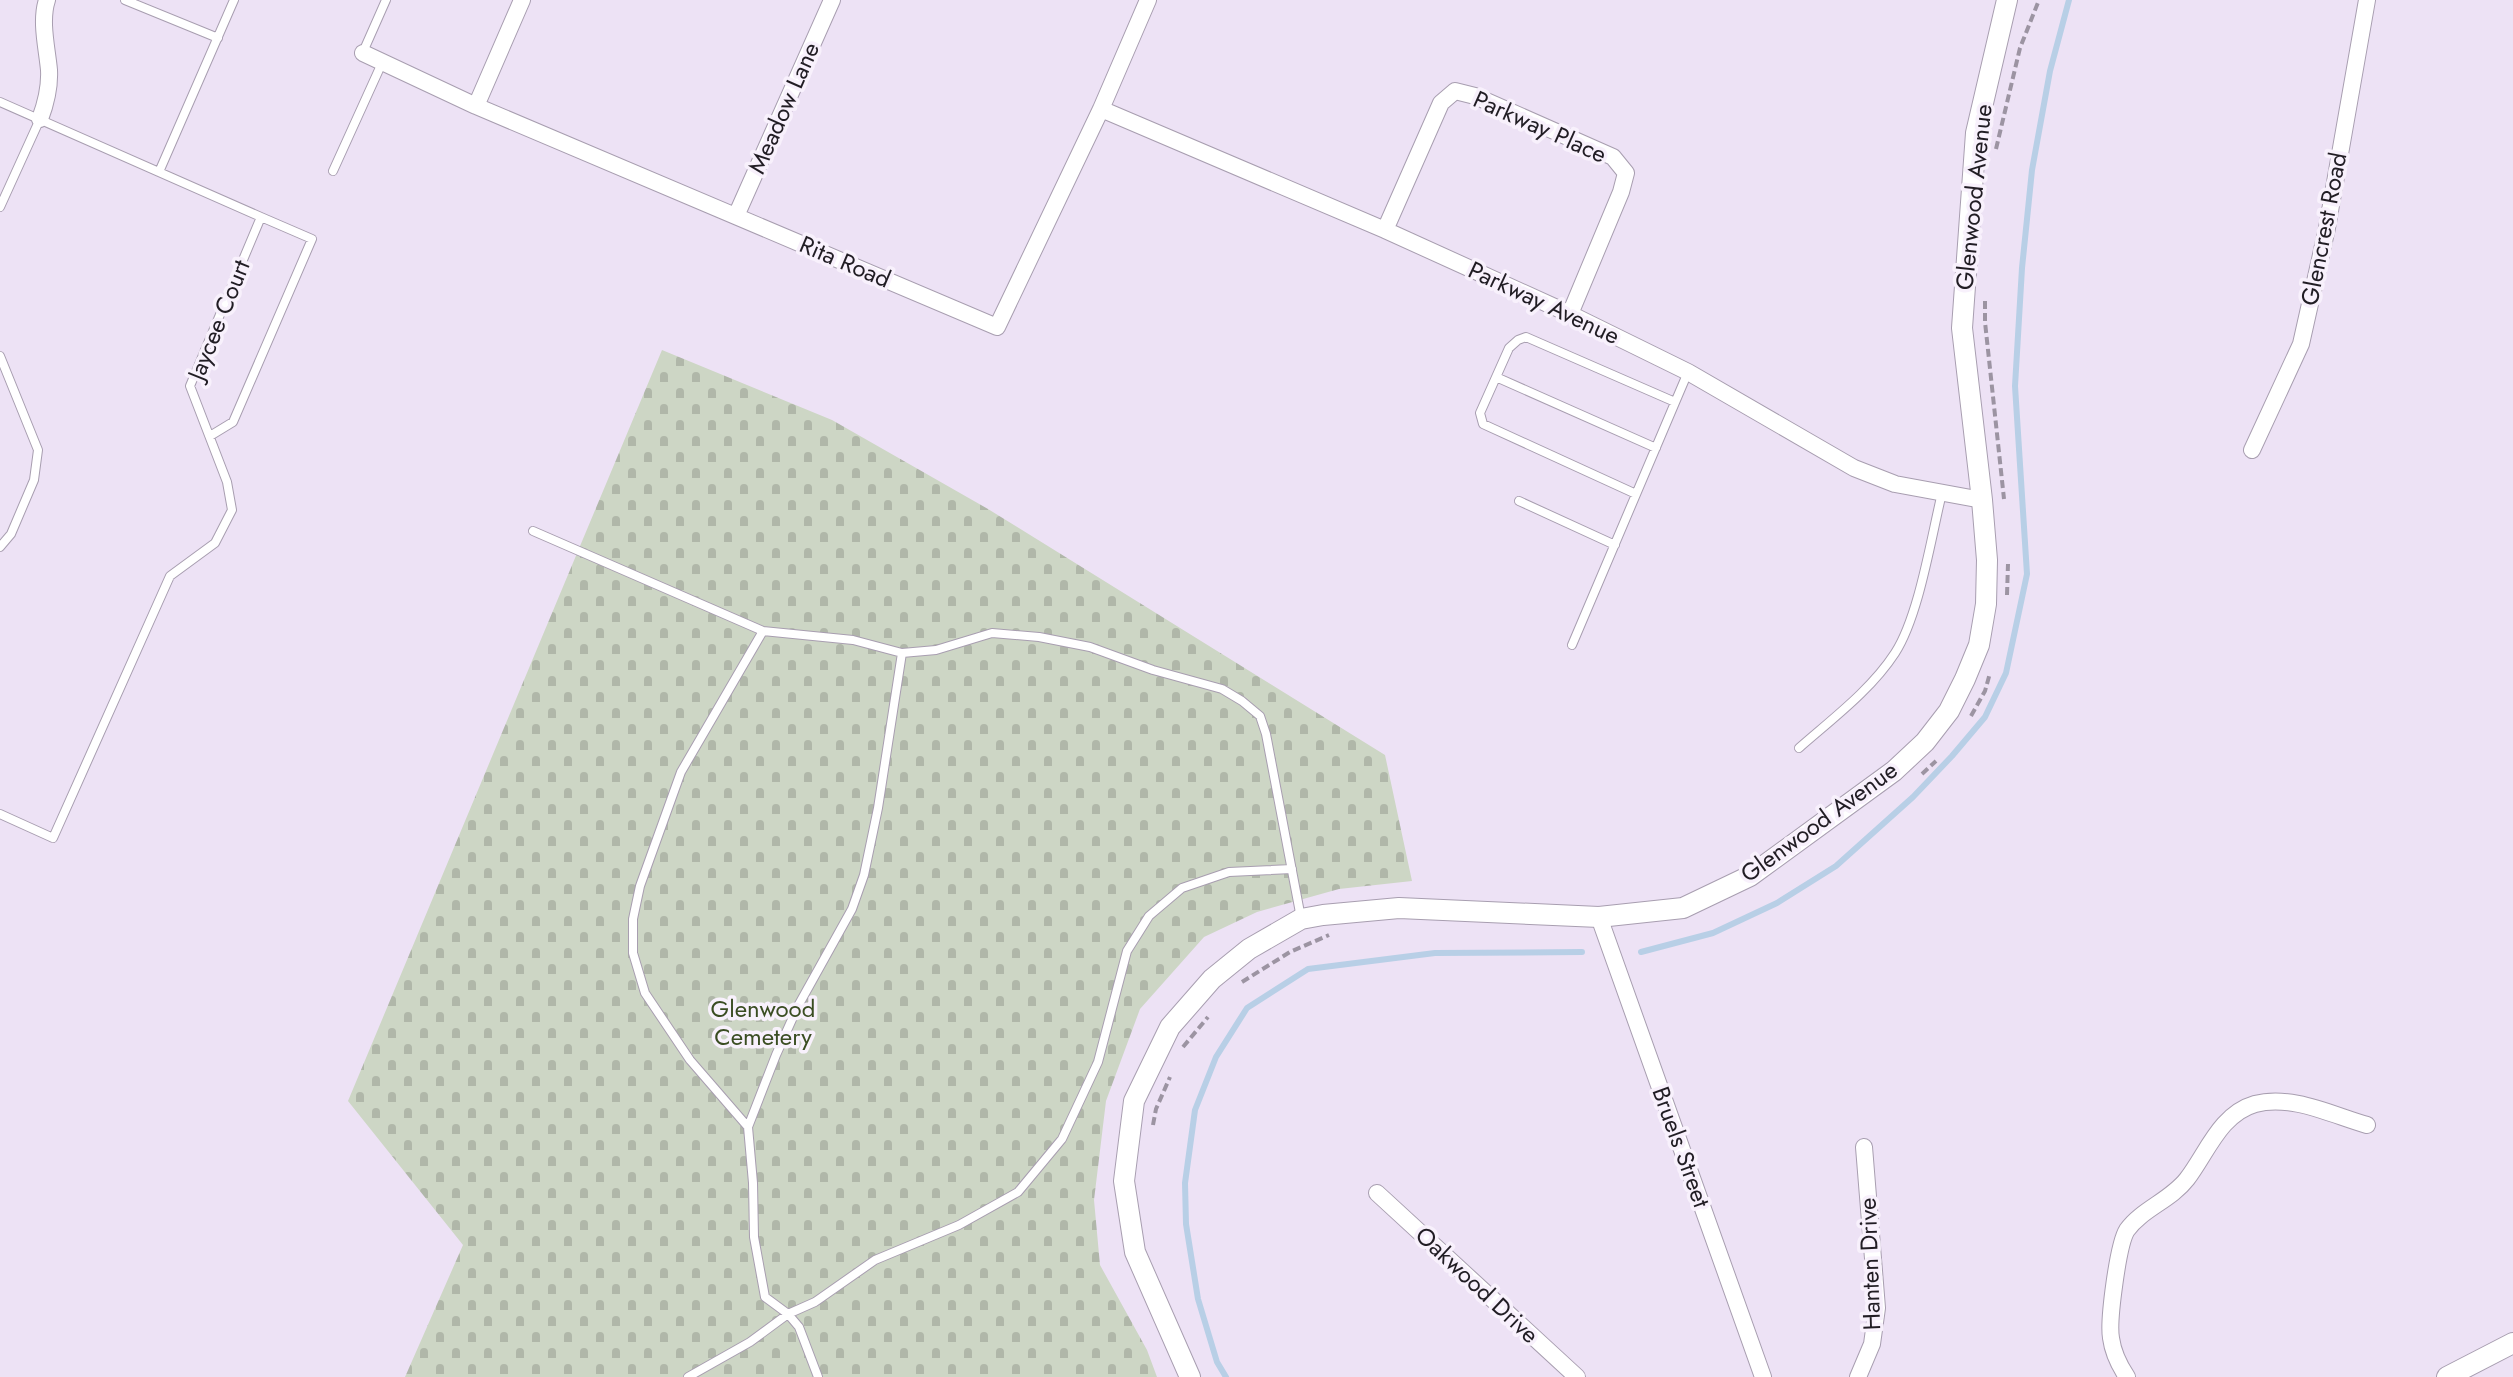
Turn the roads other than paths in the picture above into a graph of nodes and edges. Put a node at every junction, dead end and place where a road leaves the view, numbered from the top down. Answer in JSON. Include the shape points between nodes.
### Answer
{"nodes":[{"id":1,"x":47,"y":0,"type":"edge"},
{"id":2,"x":125,"y":0,"type":"edge"},
{"id":3,"x":234,"y":0,"type":"edge"},
{"id":4,"x":386,"y":0,"type":"edge"},
{"id":5,"x":522,"y":0,"type":"edge"},
{"id":6,"x":832,"y":0,"type":"edge"},
{"id":7,"x":1148,"y":0,"type":"edge"},
{"id":8,"x":2007,"y":0,"type":"edge"},
{"id":9,"x":2367,"y":0,"type":"edge"},
{"id":10,"x":218,"y":38,"type":"junction"},
{"id":11,"x":363,"y":53,"type":"joint"},
{"id":12,"x":382,"y":62,"type":"junction"},
{"id":13,"x":0,"y":102,"type":"edge"},
{"id":14,"x":476,"y":106,"type":"junction"},
{"id":15,"x":1101,"y":109,"type":"junction"},
{"id":16,"x":40,"y":119,"type":"junction"},
{"id":17,"x":333,"y":171,"type":"dead end"},
{"id":18,"x":159,"y":172,"type":"junction"},
{"id":19,"x":0,"y":207,"type":"edge"},
{"id":20,"x":736,"y":216,"type":"junction"},
{"id":21,"x":261,"y":217,"type":"junction"},
{"id":22,"x":1385,"y":230,"type":"junction"},
{"id":23,"x":1570,"y":314,"type":"junction"},
{"id":24,"x":0,"y":356,"type":"edge"},
{"id":25,"x":1688,"y":372,"type":"junction"},
{"id":26,"x":1496,"y":377,"type":"junction"},
{"id":27,"x":1675,"y":402,"type":"junction"},
{"id":28,"x":210,"y":436,"type":"junction"},
{"id":29,"x":1656,"y":448,"type":"junction"},
{"id":30,"x":2252,"y":450,"type":"dead end"},
{"id":31,"x":1942,"y":493,"type":"junction"},
{"id":32,"x":1636,"y":494,"type":"junction"},
{"id":33,"x":1982,"y":500,"type":"junction"},
{"id":34,"x":1519,"y":501,"type":"dead end"},
{"id":35,"x":533,"y":531,"type":"dead end"},
{"id":36,"x":1615,"y":545,"type":"junction"},
{"id":37,"x":0,"y":547,"type":"edge"},
{"id":38,"x":763,"y":631,"type":"junction"},
{"id":39,"x":1572,"y":645,"type":"dead end"},
{"id":40,"x":902,"y":653,"type":"junction"},
{"id":41,"x":1799,"y":748,"type":"dead end"},
{"id":42,"x":0,"y":814,"type":"edge"},
{"id":43,"x":1292,"y":869,"type":"junction"},
{"id":44,"x":1599,"y":917,"type":"junction"},
{"id":45,"x":1301,"y":919,"type":"junction"},
{"id":46,"x":2367,"y":1125,"type":"dead end"},
{"id":47,"x":748,"y":1127,"type":"junction"},
{"id":48,"x":1864,"y":1147,"type":"dead end"},
{"id":49,"x":1377,"y":1193,"type":"dead end"},
{"id":50,"x":788,"y":1314,"type":"junction"},
{"id":51,"x":2513,"y":1343,"type":"edge"},
{"id":52,"x":688,"y":1377,"type":"edge"},
{"id":53,"x":818,"y":1377,"type":"edge"},
{"id":54,"x":1190,"y":1377,"type":"edge"},
{"id":55,"x":1577,"y":1377,"type":"edge"},
{"id":56,"x":1763,"y":1377,"type":"edge"},
{"id":57,"x":1858,"y":1377,"type":"edge"},
{"id":58,"x":2127,"y":1377,"type":"edge"},
{"id":59,"x":2447,"y":1377,"type":"edge"}],
"edges":[{"from":1,"to":16,"type":"street","via":[[48,97]]},
{"from":2,"to":10,"type":"lane"},
{"from":3,"to":10,"type":"lane"},
{"from":4,"to":11,"type":"lane"},
{"from":5,"to":14,"type":"street"},
{"from":6,"to":20,"type":"street","name":"Meadow Lane"},
{"from":7,"to":15,"type":"street","name":"Rita Road"},
{"from":8,"to":33,"type":"street","name":"Glenwood Avenue","via":[[1976,133],[1962,328]]},
{"from":9,"to":30,"type":"street","name":"Glencrest Road","via":[[2301,344]]},
{"from":10,"to":18,"type":"lane"},
{"from":11,"to":12,"type":"street","name":"Rita Road"},
{"from":12,"to":14,"type":"street","name":"Rita Road"},
{"from":12,"to":17,"type":"lane"},
{"from":13,"to":16,"type":"lane"},
{"from":14,"to":20,"type":"street","name":"Rita Road"},
{"from":15,"to":20,"type":"street","name":"Rita Road","via":[[997,327]]},
{"from":15,"to":22,"type":"street","name":"Parkway Avenue"},
{"from":16,"to":18,"type":"lane"},
{"from":16,"to":19,"type":"lane"},
{"from":18,"to":21,"type":"lane"},
{"from":21,"to":28,"type":"lane","name":"Jaycee Court","via":[[190,386]]},
{"from":21,"to":28,"type":"lane","via":[[312,239],[233,422]]},
{"from":22,"to":23,"type":"street","name":"Parkway Avenue"},
{"from":22,"to":23,"type":"street","name":"Parkway Place","via":[[1441,103],[1455,91],[1613,157],[1626,173],[1621,192]]},
{"from":23,"to":25,"type":"street","name":"Parkway Avenue"},
{"from":24,"to":37,"type":"lane","via":[[38,450],[34,480]]},
{"from":25,"to":27,"type":"lane"},
{"from":25,"to":31,"type":"street","name":"Parkway Avenue","via":[[1854,468],[1895,484]]},
{"from":26,"to":27,"type":"lane","via":[[1509,348],[1526,337]]},
{"from":26,"to":29,"type":"lane"},
{"from":26,"to":32,"type":"lane","via":[[1480,413],[1483,424]]},
{"from":27,"to":29,"type":"lane"},
{"from":28,"to":42,"type":"lane","name":"Jaycee Court","via":[[232,510],[215,543],[170,576],[53,838]]},
{"from":29,"to":32,"type":"lane"},
{"from":31,"to":33,"type":"street","name":"Parkway Avenue"},
{"from":31,"to":41,"type":"lane","via":[[1914,608],[1896,652],[1867,688]]},
{"from":32,"to":36,"type":"lane"},
{"from":33,"to":44,"type":"street","name":"Glenwood Avenue","via":[[1987,560],[1979,645],[1949,711],[1925,742],[1894,771],[1750,876],[1683,908]]},
{"from":34,"to":36,"type":"lane"},
{"from":35,"to":38,"type":"lane"},
{"from":36,"to":39,"type":"lane"},
{"from":38,"to":40,"type":"lane","via":[[853,640]]},
{"from":38,"to":47,"type":"lane","via":[[681,772],[633,919],[633,953],[645,993],[690,1060]]},
{"from":40,"to":43,"type":"lane","via":[[936,650],[992,633],[1039,637],[1090,647],[1222,689],[1260,716]]},
{"from":40,"to":47,"type":"lane","via":[[864,875],[845,923],[798,1006]]},
{"from":43,"to":45,"type":"lane"},
{"from":43,"to":50,"type":"lane","via":[[1229,872],[1182,888],[1149,916],[1127,951],[1098,1062],[1062,1139],[1018,1192],[959,1225],[875,1260],[815,1302]]},
{"from":44,"to":45,"type":"street","name":"Glenwood Avenue","via":[[1399,908]]},
{"from":44,"to":56,"type":"street","name":"Bruels Street"},
{"from":45,"to":54,"type":"street","name":"Glenwood Avenue","via":[[1249,949],[1212,979],[1170,1027],[1134,1101],[1124,1181],[1135,1252]]},
{"from":46,"to":58,"type":"street","via":[[2273,1100],[2251,1105],[2221,1128],[2186,1181],[2126,1231],[2110,1328],[2117,1363]]},
{"from":47,"to":50,"type":"lane","via":[[754,1237],[765,1297]]},
{"from":48,"to":57,"type":"street","name":"Hanten Drive","via":[[1877,1308],[1872,1344]]},
{"from":49,"to":55,"type":"street","name":"Oakwood Drive"},
{"from":50,"to":52,"type":"lane"},
{"from":50,"to":53,"type":"lane","via":[[799,1327]]},
{"from":51,"to":59,"type":"street"}]}
